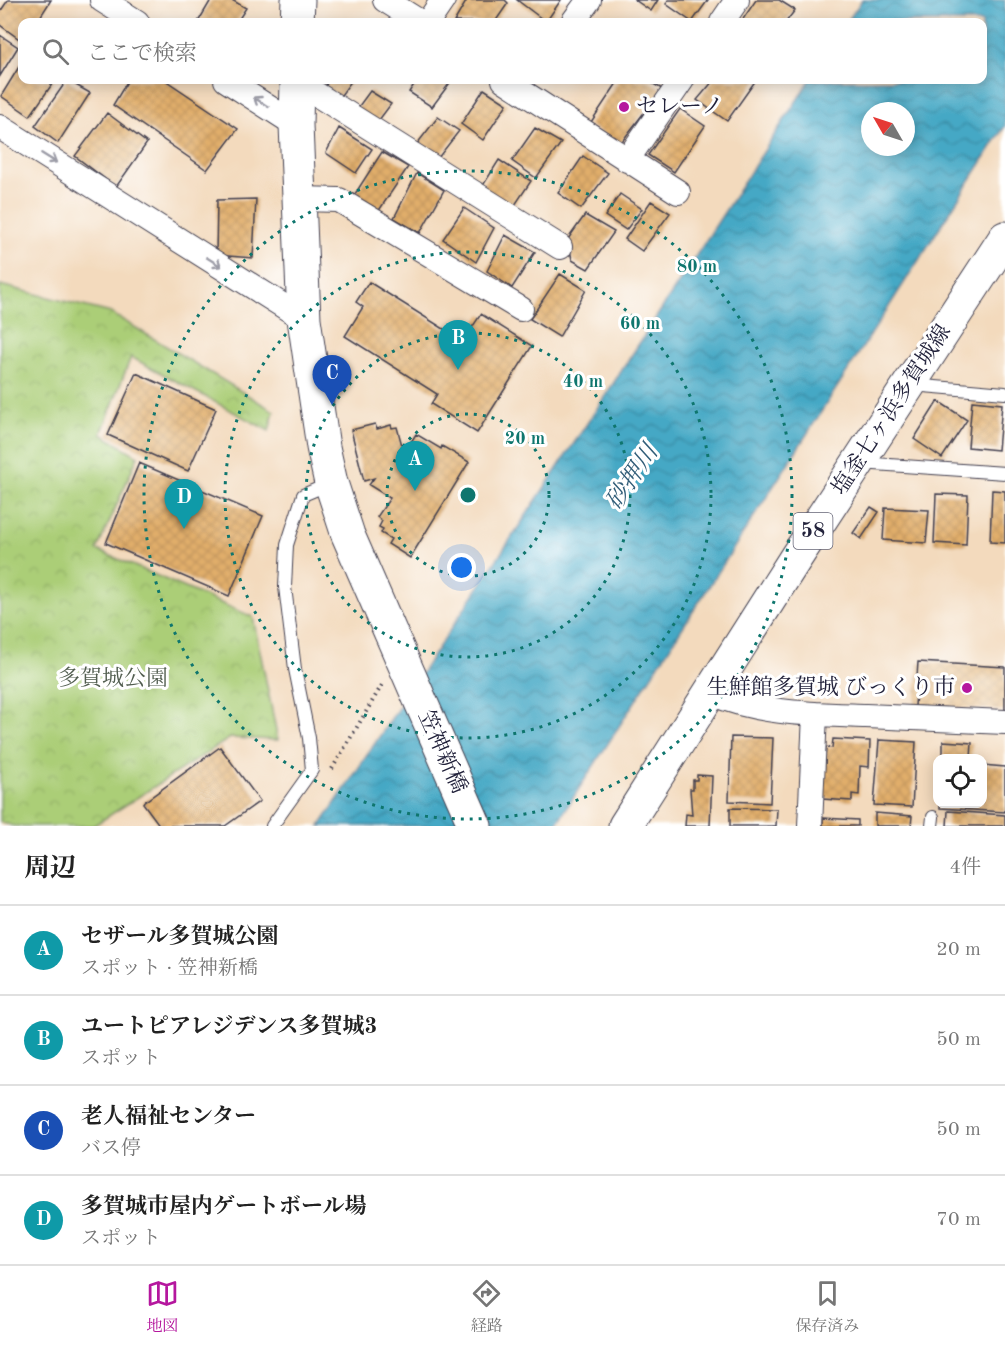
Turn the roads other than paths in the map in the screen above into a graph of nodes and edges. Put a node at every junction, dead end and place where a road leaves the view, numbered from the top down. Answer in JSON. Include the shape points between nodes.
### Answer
{"nodes":[{"id":1,"x":102,"y":0,"type":"edge"},
{"id":2,"x":298,"y":0,"type":"edge"},
{"id":3,"x":385,"y":0,"type":"edge"},
{"id":4,"x":443,"y":0,"type":"edge"},
{"id":5,"x":589,"y":0,"type":"edge"},
{"id":6,"x":737,"y":0,"type":"edge"},
{"id":7,"x":131,"y":18,"type":"edge"},
{"id":8,"x":297,"y":18,"type":"edge"},
{"id":9,"x":414,"y":18,"type":"edge"},
{"id":10,"x":431,"y":18,"type":"edge"},
{"id":11,"x":576,"y":18,"type":"edge"},
{"id":12,"x":725,"y":18,"type":"edge"},
{"id":13,"x":232,"y":84,"type":"edge"},
{"id":14,"x":297,"y":84,"type":"edge"},
{"id":15,"x":302,"y":84,"type":"edge"},
{"id":16,"x":679,"y":84,"type":"edge"},
{"id":17,"x":529,"y":86,"type":"edge"},
{"id":18,"x":297,"y":125,"type":"junction"},
{"id":19,"x":0,"y":127,"type":"edge"},
{"id":20,"x":627,"y":160,"type":"junction"},
{"id":21,"x":678,"y":192,"type":"dead end"},
{"id":22,"x":300,"y":199,"type":"junction"},
{"id":23,"x":1005,"y":238,"type":"edge"},
{"id":24,"x":560,"y":247,"type":"dead end"},
{"id":25,"x":521,"y":309,"type":"dead end"},
{"id":26,"x":304,"y":319,"type":"junction"},
{"id":27,"x":908,"y":384,"type":"junction"},
{"id":28,"x":1005,"y":393,"type":"edge"},
{"id":29,"x":858,"y":463,"type":"junction"},
{"id":30,"x":1005,"y":473,"type":"edge"},
{"id":31,"x":331,"y":483,"type":"junction"},
{"id":32,"x":711,"y":693,"type":"junction"},
{"id":33,"x":815,"y":714,"type":"junction"},
{"id":34,"x":1005,"y":722,"type":"edge"},
{"id":35,"x":273,"y":826,"type":"edge"},
{"id":36,"x":475,"y":826,"type":"edge"},
{"id":37,"x":625,"y":826,"type":"edge"},
{"id":38,"x":810,"y":826,"type":"edge"}],
"edges":[{"from":1,"to":7,"type":"street"},
{"from":2,"to":8,"type":"street"},
{"from":3,"to":9,"type":"street"},
{"from":4,"to":10,"type":"street"},
{"from":5,"to":11,"type":"street"},
{"from":6,"to":12,"type":"street"},
{"from":18,"to":13,"type":"street","one_way":true},
{"from":14,"to":18,"type":"street","name":"笠神新橋"},
{"from":15,"to":24,"type":"street"},
{"from":16,"to":20,"type":"street"},
{"from":17,"to":20,"type":"street"},
{"from":18,"to":22,"type":"street","name":"笠神新橋"},
{"from":19,"to":26,"type":"street","one_way":true},
{"from":20,"to":21,"type":"street"},
{"from":22,"to":25,"type":"street","via":[[339,200]]},
{"from":22,"to":26,"type":"street","name":"笠神新橋"},
{"from":23,"to":27,"type":"street","name":"塩釜七ヶ浜多賀城線","number":"58"},
{"from":26,"to":31,"type":"street","name":"笠神新橋"},
{"from":27,"to":28,"type":"lane"},
{"from":27,"to":29,"type":"street","name":"塩釜七ヶ浜多賀城線","number":"58"},
{"from":29,"to":30,"type":"lane"},
{"from":29,"to":32,"type":"street","name":"塩釜七ヶ浜多賀城線","number":"58"},
{"from":31,"to":35,"type":"lane","via":[[303,495],[287,544],[285,587],[289,625],[312,770]]},
{"from":31,"to":36,"type":"street","name":"笠神新橋","via":[[398,676]]},
{"from":32,"to":33,"type":"street","via":[[748,706]]},
{"from":32,"to":37,"type":"street","name":"塩釜七ヶ浜多賀城線","number":"58"},
{"from":33,"to":34,"type":"street"},
{"from":33,"to":38,"type":"street"}]}
